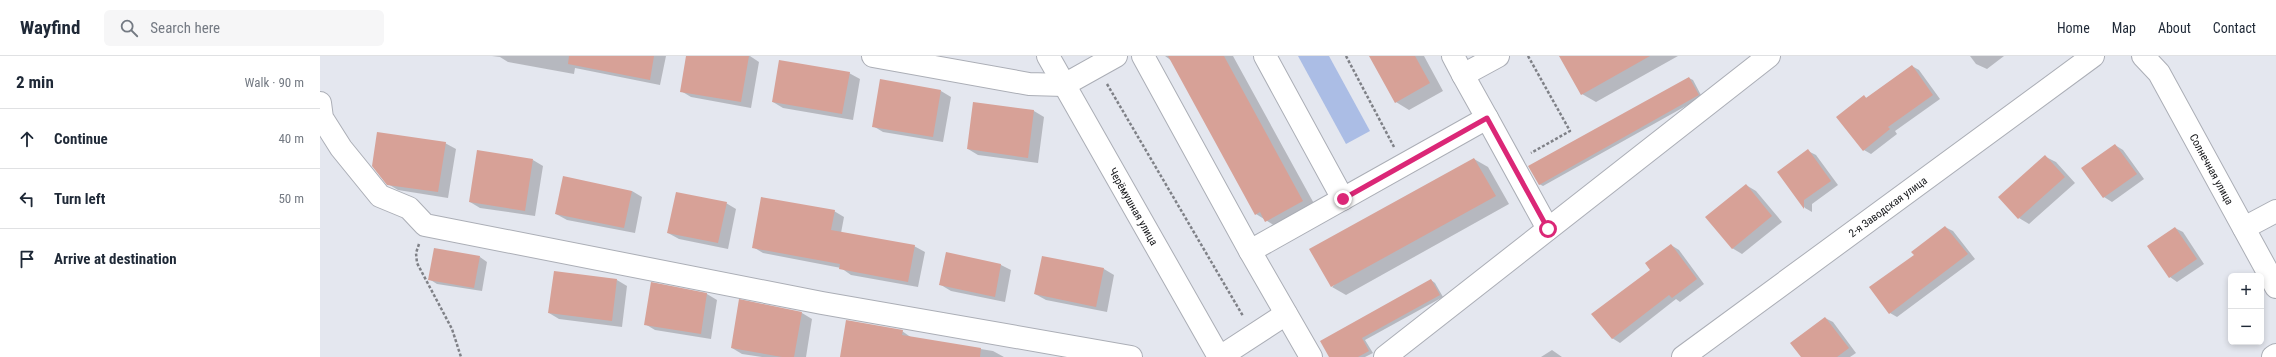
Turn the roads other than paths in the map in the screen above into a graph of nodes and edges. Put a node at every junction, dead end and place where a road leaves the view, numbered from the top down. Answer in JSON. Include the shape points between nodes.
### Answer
{"nodes":[{"id":1,"x":873,"y":56,"type":"edge"},
{"id":2,"x":1048,"y":56,"type":"edge"},
{"id":3,"x":1116,"y":56,"type":"edge"},
{"id":4,"x":1143,"y":56,"type":"edge"},
{"id":5,"x":1265,"y":56,"type":"edge"},
{"id":6,"x":1453,"y":56,"type":"edge"},
{"id":7,"x":1498,"y":56,"type":"edge"},
{"id":8,"x":1769,"y":56,"type":"edge"},
{"id":9,"x":2093,"y":56,"type":"edge"},
{"id":10,"x":2143,"y":56,"type":"edge"},
{"id":11,"x":1463,"y":75,"type":"junction"},
{"id":12,"x":1064,"y":85,"type":"junction"},
{"id":13,"x":320,"y":103,"type":"edge"},
{"id":14,"x":1487,"y":118,"type":"junction"},
{"id":15,"x":1343,"y":199,"type":"junction"},
{"id":16,"x":2276,"y":211,"type":"edge"},
{"id":17,"x":2244,"y":228,"type":"junction"},
{"id":18,"x":1548,"y":229,"type":"junction"},
{"id":19,"x":1250,"y":250,"type":"junction"},
{"id":20,"x":2276,"y":287,"type":"edge"},
{"id":21,"x":1286,"y":314,"type":"junction"},
{"id":22,"x":2276,"y":355,"type":"edge"},
{"id":23,"x":1131,"y":357,"type":"edge"},
{"id":24,"x":1220,"y":357,"type":"edge"},
{"id":25,"x":1310,"y":357,"type":"edge"},
{"id":26,"x":1386,"y":357,"type":"edge"},
{"id":27,"x":1683,"y":357,"type":"edge"},
{"id":28,"x":2273,"y":357,"type":"edge"}],
"edges":[{"from":1,"to":12,"type":"street","via":[[1029,84]]},
{"from":2,"to":12,"type":"street","name":"Черёмушная улица"},
{"from":3,"to":12,"type":"street"},
{"from":4,"to":19,"type":"street"},
{"from":5,"to":15,"type":"street"},
{"from":6,"to":11,"type":"street"},
{"from":7,"to":11,"type":"street"},
{"from":8,"to":18,"type":"street"},
{"from":9,"to":27,"type":"street","name":"2-я Заводская улица"},
{"from":10,"to":17,"type":"street","name":"Солнечная улица","via":[[2159,73]]},
{"from":11,"to":14,"type":"street"},
{"from":12,"to":24,"type":"street","name":"Черёмушная улица"},
{"from":13,"to":23,"type":"street","via":[[322,118],[341,148],[380,196],[409,208],[424,225],[822,303]]},
{"from":14,"to":15,"type":"street"},
{"from":14,"to":18,"type":"street"},
{"from":15,"to":19,"type":"street"},
{"from":16,"to":17,"type":"street"},
{"from":17,"to":20,"type":"street","name":"Солнечная улица"},
{"from":18,"to":26,"type":"street"},
{"from":19,"to":21,"type":"street"},
{"from":21,"to":24,"type":"street"},
{"from":21,"to":25,"type":"street"},
{"from":22,"to":28,"type":"street"}]}
